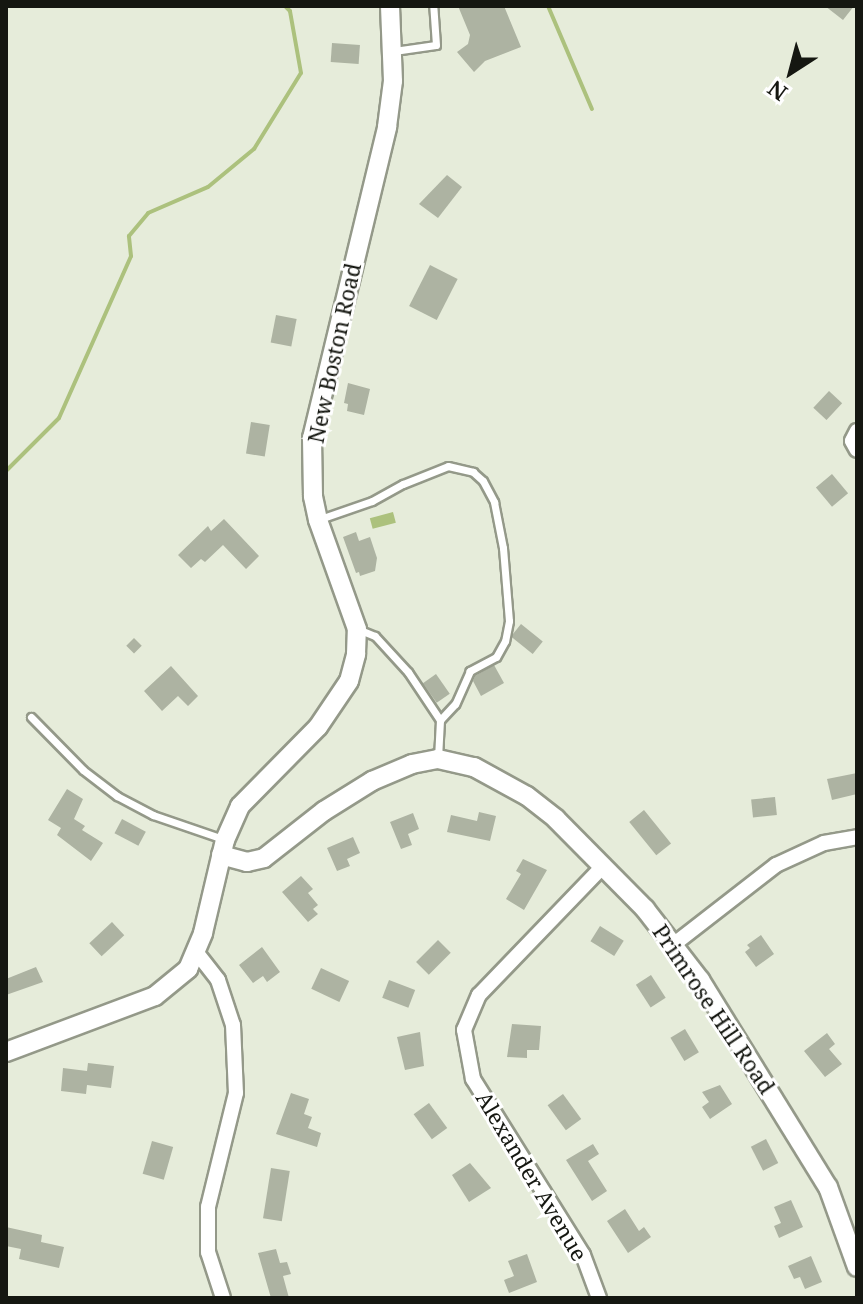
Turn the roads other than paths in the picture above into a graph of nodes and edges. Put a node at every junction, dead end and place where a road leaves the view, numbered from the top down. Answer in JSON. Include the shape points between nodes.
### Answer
{"nodes":[{"id":1,"x":390,"y":6,"type":"edge"},
{"id":2,"x":433,"y":6,"type":"edge"},
{"id":3,"x":392,"y":51,"type":"junction"},
{"id":4,"x":318,"y":520,"type":"junction"},
{"id":5,"x":357,"y":629,"type":"junction"},
{"id":6,"x":31,"y":717,"type":"dead end"},
{"id":7,"x":440,"y":720,"type":"junction"},
{"id":8,"x":438,"y":759,"type":"junction"},
{"id":9,"x":857,"y":837,"type":"edge"},
{"id":10,"x":223,"y":847,"type":"junction"},
{"id":11,"x":603,"y":866,"type":"junction"},
{"id":12,"x":673,"y":945,"type":"junction"},
{"id":13,"x":197,"y":953,"type":"junction"},
{"id":14,"x":6,"y":1052,"type":"edge"},
{"id":15,"x":857,"y":1267,"type":"edge"},
{"id":16,"x":223,"y":1298,"type":"edge"},
{"id":17,"x":599,"y":1298,"type":"edge"}],
"edges":[{"from":1,"to":3,"type":"street","name":"New Boston Road"},
{"from":2,"to":3,"type":"lane","via":[[436,45]]},
{"from":3,"to":4,"type":"street","name":"New Boston Road","via":[[387,127],[312,438]]},
{"from":4,"to":5,"type":"street","name":"New Boston Road"},
{"from":4,"to":7,"type":"lane","via":[[448,466],[473,472],[483,481],[494,502],[503,548],[509,621],[496,657],[470,671],[455,704]]},
{"from":5,"to":7,"type":"lane","via":[[375,636],[408,672]]},
{"from":5,"to":10,"type":"street","name":"New Boston Road","via":[[353,667],[336,704],[240,806]]},
{"from":6,"to":10,"type":"lane","via":[[117,796]]},
{"from":7,"to":8,"type":"lane"},
{"from":8,"to":10,"type":"street","name":"Primrose Hill Road","via":[[372,781],[264,858],[247,862]]},
{"from":8,"to":11,"type":"street","name":"Primrose Hill Road","via":[[474,767],[527,796]]},
{"from":9,"to":12,"type":"street","via":[[824,843],[776,865]]},
{"from":10,"to":13,"type":"street","name":"New Boston Road"},
{"from":11,"to":12,"type":"street","name":"Primrose Hill Road"},
{"from":11,"to":17,"type":"street","name":"Alexander Avenue","via":[[479,995],[464,1030],[473,1079],[583,1255]]},
{"from":12,"to":15,"type":"street","name":"Primrose Hill Road","via":[[724,1017],[828,1187]]},
{"from":13,"to":14,"type":"street","name":"New Boston Road","via":[[177,982],[155,996]]},
{"from":13,"to":16,"type":"street","via":[[218,980],[233,1025],[236,1093],[208,1207],[208,1252]]}]}
